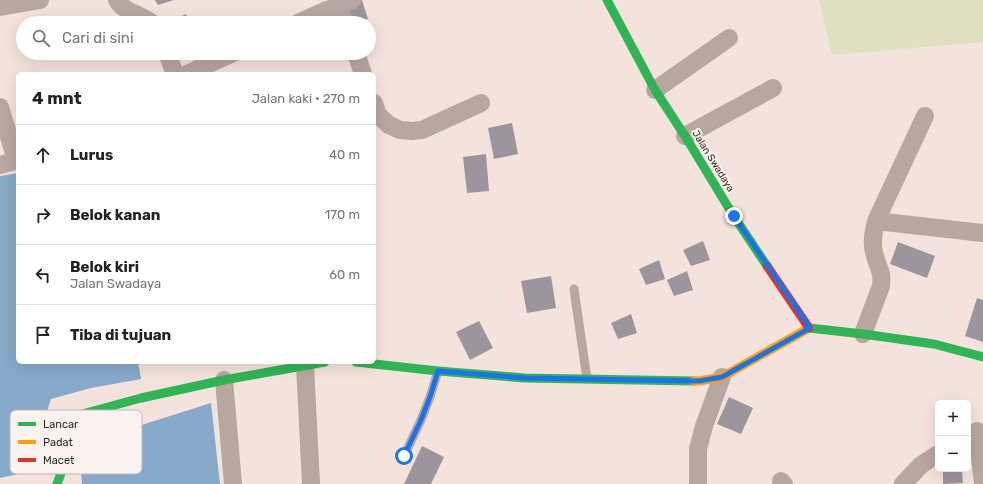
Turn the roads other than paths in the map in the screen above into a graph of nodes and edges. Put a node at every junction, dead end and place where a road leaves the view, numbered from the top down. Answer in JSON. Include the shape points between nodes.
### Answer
{"nodes":[{"id":1,"x":40,"y":0,"type":"edge"},
{"id":2,"x":117,"y":0,"type":"edge"},
{"id":3,"x":607,"y":0,"type":"edge"},
{"id":4,"x":342,"y":2,"type":"edge"},
{"id":5,"x":0,"y":7,"type":"edge"},
{"id":6,"x":140,"y":16,"type":"edge"},
{"id":7,"x":313,"y":16,"type":"edge"},
{"id":8,"x":344,"y":16,"type":"edge"},
{"id":9,"x":729,"y":38,"type":"dead end"},
{"id":10,"x":170,"y":60,"type":"edge"},
{"id":11,"x":218,"y":60,"type":"edge"},
{"id":12,"x":358,"y":60,"type":"edge"},
{"id":13,"x":174,"y":72,"type":"edge"},
{"id":14,"x":191,"y":72,"type":"edge"},
{"id":15,"x":362,"y":72,"type":"edge"},
{"id":16,"x":773,"y":88,"type":"dead end"},
{"id":17,"x":655,"y":90,"type":"junction"},
{"id":18,"x":480,"y":102,"type":"dead end"},
{"id":19,"x":0,"y":107,"type":"edge"},
{"id":20,"x":376,"y":109,"type":"edge"},
{"id":21,"x":925,"y":116,"type":"dead end"},
{"id":22,"x":685,"y":136,"type":"junction"},
{"id":23,"x":11,"y":162,"type":"edge"},
{"id":24,"x":876,"y":221,"type":"junction"},
{"id":25,"x":983,"y":233,"type":"edge"},
{"id":26,"x":574,"y":289,"type":"dead end"},
{"id":27,"x":810,"y":328,"type":"junction"},
{"id":28,"x":863,"y":334,"type":"junction"},
{"id":29,"x":983,"y":357,"type":"edge"},
{"id":30,"x":305,"y":364,"type":"joint"},
{"id":31,"x":374,"y":364,"type":"edge"},
{"id":32,"x":438,"y":371,"type":"junction"},
{"id":33,"x":722,"y":377,"type":"junction"},
{"id":34,"x":224,"y":380,"type":"junction"},
{"id":35,"x":587,"y":380,"type":"junction"},
{"id":36,"x":97,"y":410,"type":"edge"},
{"id":37,"x":976,"y":430,"type":"edge"},
{"id":38,"x":404,"y":456,"type":"dead end"},
{"id":39,"x":935,"y":456,"type":"edge"},
{"id":40,"x":61,"y":474,"type":"edge"},
{"id":41,"x":983,"y":483,"type":"edge"},
{"id":42,"x":57,"y":484,"type":"edge"},
{"id":43,"x":233,"y":484,"type":"edge"},
{"id":44,"x":311,"y":484,"type":"edge"},
{"id":45,"x":698,"y":484,"type":"edge"},
{"id":46,"x":903,"y":484,"type":"edge"}],
"edges":[{"from":1,"to":5,"type":"street"},
{"from":2,"to":6,"type":"street","via":[[126,10]]},
{"from":3,"to":17,"type":"street","name":"Jalan Swadaya"},
{"from":4,"to":7,"type":"street"},
{"from":4,"to":8,"type":"street"},
{"from":9,"to":17,"type":"street"},
{"from":10,"to":13,"type":"street"},
{"from":11,"to":14,"type":"street"},
{"from":12,"to":15,"type":"street"},
{"from":16,"to":22,"type":"street"},
{"from":17,"to":22,"type":"street","name":"Jalan Swadaya"},
{"from":18,"to":20,"type":"street","via":[[422,130],[412,131],[400,130],[389,125],[378,115]]},
{"from":19,"to":23,"type":"street"},
{"from":21,"to":24,"type":"street"},
{"from":22,"to":27,"type":"street","name":"Jalan Swadaya","via":[[734,216]]},
{"from":24,"to":25,"type":"street"},
{"from":24,"to":28,"type":"street","via":[[873,236],[874,253],[882,279]]},
{"from":26,"to":35,"type":"lane"},
{"from":27,"to":28,"type":"street"},
{"from":27,"to":33,"type":"street"},
{"from":28,"to":29,"type":"street","via":[[934,344]]},
{"from":30,"to":34,"type":"street"},
{"from":30,"to":44,"type":"street"},
{"from":31,"to":32,"type":"street"},
{"from":32,"to":35,"type":"street"},
{"from":32,"to":38,"type":"lane","via":[[421,420]]},
{"from":33,"to":35,"type":"street","via":[[699,381]]},
{"from":33,"to":45,"type":"street","via":[[698,450]]},
{"from":34,"to":36,"type":"street"},
{"from":34,"to":43,"type":"street"},
{"from":37,"to":41,"type":"street"},
{"from":39,"to":46,"type":"street","via":[[921,465]]},
{"from":40,"to":42,"type":"street"}]}
